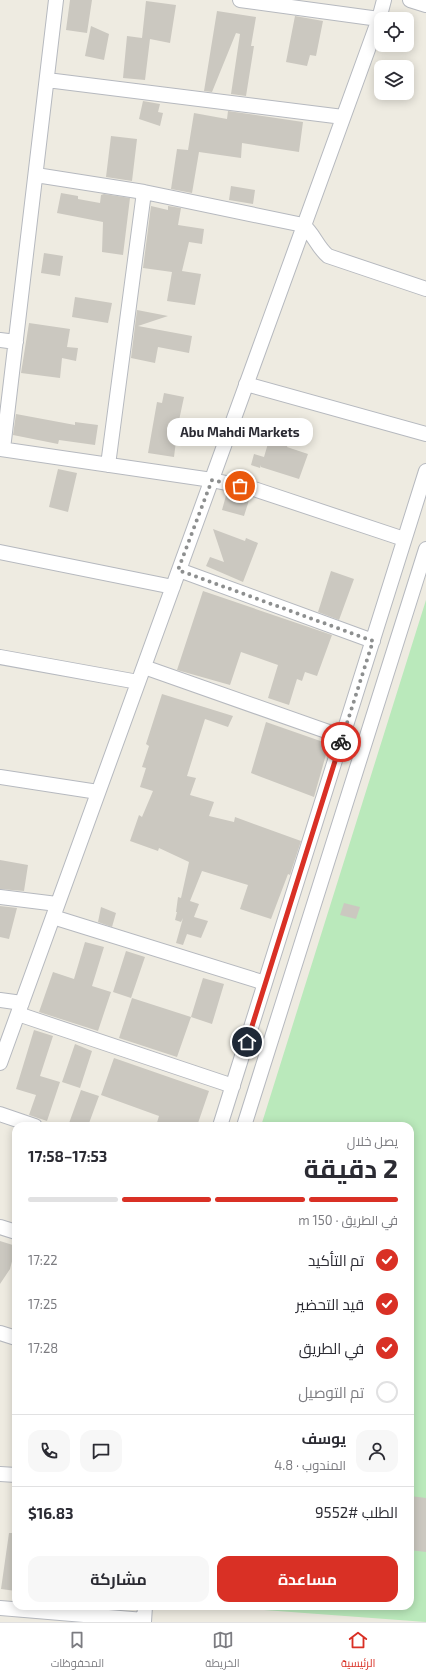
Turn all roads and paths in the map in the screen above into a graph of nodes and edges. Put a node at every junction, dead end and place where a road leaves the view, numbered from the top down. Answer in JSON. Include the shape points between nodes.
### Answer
{"nodes":[{"id":1,"x":56,"y":0,"type":"edge"},
{"id":2,"x":240,"y":0,"type":"edge"},
{"id":3,"x":384,"y":0,"type":"edge"},
{"id":4,"x":410,"y":0,"type":"edge"},
{"id":5,"x":273,"y":2,"type":"edge"},
{"id":6,"x":426,"y":5,"type":"edge"},
{"id":7,"x":381,"y":12,"type":"edge"},
{"id":8,"x":374,"y":18,"type":"edge"},
{"id":9,"x":374,"y":33,"type":"edge"},
{"id":10,"x":47,"y":80,"type":"junction"},
{"id":11,"x":343,"y":117,"type":"junction"},
{"id":12,"x":36,"y":175,"type":"junction"},
{"id":13,"x":144,"y":192,"type":"junction"},
{"id":14,"x":303,"y":225,"type":"junction"},
{"id":15,"x":426,"y":289,"type":"edge"},
{"id":16,"x":0,"y":340,"type":"edge"},
{"id":17,"x":16,"y":342,"type":"junction"},
{"id":18,"x":246,"y":384,"type":"junction"},
{"id":19,"x":426,"y":434,"type":"edge"},
{"id":20,"x":2,"y":449,"type":"edge"},
{"id":21,"x":108,"y":465,"type":"junction"},
{"id":22,"x":426,"y":471,"type":"edge"},
{"id":23,"x":212,"y":480,"type":"junction"},
{"id":24,"x":404,"y":539,"type":"junction"},
{"id":25,"x":426,"y":549,"type":"edge"},
{"id":26,"x":0,"y":552,"type":"edge"},
{"id":27,"x":178,"y":570,"type":"junction"},
{"id":28,"x":173,"y":587,"type":"junction"},
{"id":29,"x":373,"y":641,"type":"junction"},
{"id":30,"x":0,"y":657,"type":"edge"},
{"id":31,"x":144,"y":667,"type":"junction"},
{"id":32,"x":138,"y":682,"type":"junction"},
{"id":33,"x":342,"y":737,"type":"junction"},
{"id":34,"x":0,"y":777,"type":"edge"},
{"id":35,"x":98,"y":792,"type":"junction"},
{"id":36,"x":0,"y":897,"type":"edge"},
{"id":37,"x":55,"y":911,"type":"junction"},
{"id":38,"x":266,"y":983,"type":"junction"},
{"id":39,"x":0,"y":1000,"type":"edge"},
{"id":40,"x":20,"y":1009,"type":"junction"},
{"id":41,"x":0,"y":1062,"type":"edge"},
{"id":42,"x":233,"y":1086,"type":"junction"},
{"id":43,"x":0,"y":1114,"type":"edge"},
{"id":44,"x":23,"y":1122,"type":"edge"},
{"id":45,"x":221,"y":1122,"type":"edge"},
{"id":46,"x":245,"y":1122,"type":"edge"},
{"id":47,"x":0,"y":1227,"type":"edge"},
{"id":48,"x":12,"y":1231,"type":"edge"},
{"id":49,"x":0,"y":1333,"type":"edge"},
{"id":50,"x":12,"y":1337,"type":"edge"},
{"id":51,"x":0,"y":1474,"type":"edge"},
{"id":52,"x":12,"y":1475,"type":"edge"},
{"id":53,"x":0,"y":1608,"type":"edge"},
{"id":54,"x":12,"y":1609,"type":"edge"},
{"id":55,"x":22,"y":1610,"type":"edge"},
{"id":56,"x":145,"y":1610,"type":"edge"},
{"id":57,"x":144,"y":1621,"type":"edge"}],
"edges":[{"from":1,"to":10,"type":"street"},
{"from":2,"to":5,"type":"street"},
{"from":3,"to":7,"type":"street"},
{"from":4,"to":6,"type":"street"},
{"from":5,"to":8,"type":"street"},
{"from":9,"to":11,"type":"street"},
{"from":10,"to":11,"type":"street"},
{"from":10,"to":12,"type":"street"},
{"from":11,"to":14,"type":"street"},
{"from":12,"to":13,"type":"street"},
{"from":12,"to":17,"type":"street"},
{"from":13,"to":14,"type":"street"},
{"from":13,"to":21,"type":"street"},
{"from":14,"to":15,"type":"street","via":[[318,247],[328,256]]},
{"from":14,"to":18,"type":"street"},
{"from":16,"to":17,"type":"street"},
{"from":17,"to":20,"type":"street"},
{"from":18,"to":19,"type":"street"},
{"from":18,"to":23,"type":"street"},
{"from":20,"to":21,"type":"street"},
{"from":21,"to":23,"type":"street"},
{"from":22,"to":24,"type":"street"},
{"from":23,"to":24,"type":"street","via":[[254,489]]},
{"from":23,"to":27,"type":"street"},
{"from":24,"to":29,"type":"street"},
{"from":25,"to":46,"type":"street"},
{"from":26,"to":28,"type":"street"},
{"from":27,"to":28,"type":"street"},
{"from":27,"to":29,"type":"street"},
{"from":28,"to":31,"type":"street"},
{"from":29,"to":33,"type":"street"},
{"from":30,"to":32,"type":"street"},
{"from":31,"to":32,"type":"street"},
{"from":31,"to":33,"type":"street"},
{"from":32,"to":35,"type":"street"},
{"from":33,"to":38,"type":"street"},
{"from":34,"to":35,"type":"street"},
{"from":35,"to":37,"type":"street"},
{"from":36,"to":37,"type":"street"},
{"from":37,"to":38,"type":"street"},
{"from":37,"to":40,"type":"street"},
{"from":38,"to":42,"type":"street"},
{"from":39,"to":40,"type":"street"},
{"from":40,"to":41,"type":"street"},
{"from":40,"to":42,"type":"street"},
{"from":42,"to":45,"type":"street"},
{"from":43,"to":44,"type":"street"},
{"from":47,"to":48,"type":"street"},
{"from":49,"to":50,"type":"street"},
{"from":51,"to":52,"type":"street"},
{"from":53,"to":54,"type":"street"},
{"from":55,"to":57,"type":"street"},
{"from":56,"to":57,"type":"street"}]}
